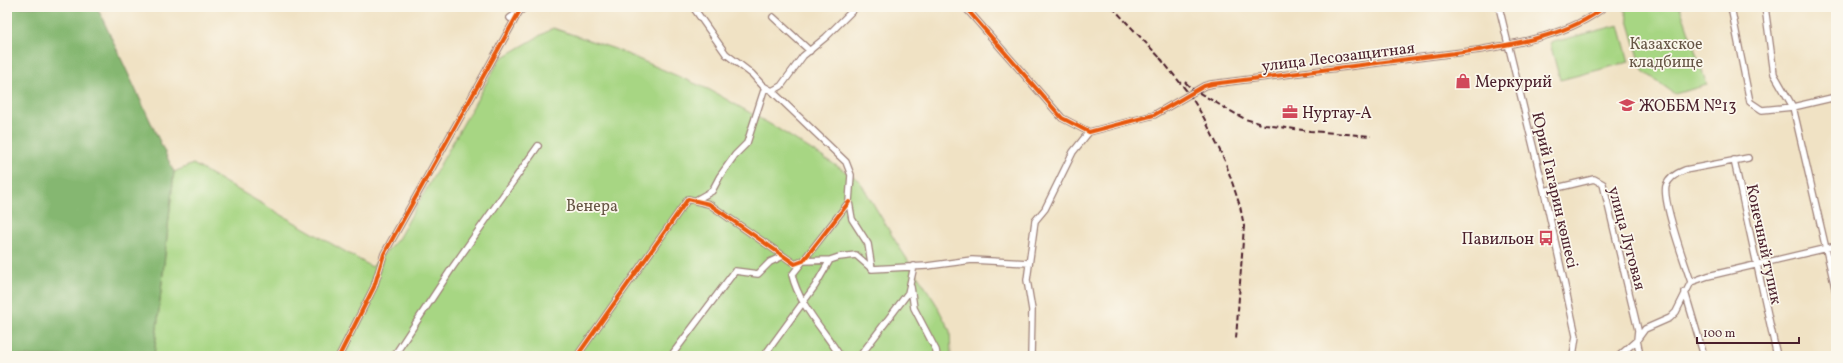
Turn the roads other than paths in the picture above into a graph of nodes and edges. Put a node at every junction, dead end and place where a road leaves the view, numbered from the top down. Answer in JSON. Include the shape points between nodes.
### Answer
{"nodes":[{"id":1,"x":526,"y":7,"type":"edge"},
{"id":2,"x":693,"y":7,"type":"edge"},
{"id":3,"x":856,"y":7,"type":"edge"},
{"id":4,"x":965,"y":7,"type":"edge"},
{"id":5,"x":1499,"y":7,"type":"edge"},
{"id":6,"x":1604,"y":7,"type":"edge"},
{"id":7,"x":1731,"y":7,"type":"edge"},
{"id":8,"x":1764,"y":7,"type":"edge"},
{"id":9,"x":520,"y":12,"type":"junction"},
{"id":10,"x":773,"y":17,"type":"dead end"},
{"id":11,"x":510,"y":18,"type":"dead end"},
{"id":12,"x":1508,"y":45,"type":"junction"},
{"id":13,"x":810,"y":51,"type":"junction"},
{"id":14,"x":765,"y":87,"type":"junction"},
{"id":15,"x":772,"y":90,"type":"junction"},
{"id":16,"x":1836,"y":96,"type":"edge"},
{"id":17,"x":1793,"y":107,"type":"junction"},
{"id":18,"x":1089,"y":132,"type":"junction"},
{"id":19,"x":538,"y":146,"type":"dead end"},
{"id":20,"x":1748,"y":158,"type":"dead end"},
{"id":21,"x":1734,"y":160,"type":"junction"},
{"id":22,"x":1544,"y":191,"type":"junction"},
{"id":23,"x":696,"y":200,"type":"junction"},
{"id":24,"x":849,"y":202,"type":"junction"},
{"id":25,"x":1836,"y":246,"type":"edge"},
{"id":26,"x":1827,"y":248,"type":"junction"},
{"id":27,"x":783,"y":256,"type":"junction"},
{"id":28,"x":830,"y":260,"type":"junction"},
{"id":29,"x":803,"y":261,"type":"junction"},
{"id":30,"x":1029,"y":264,"type":"junction"},
{"id":31,"x":1756,"y":265,"type":"junction"},
{"id":32,"x":914,"y":266,"type":"junction"},
{"id":33,"x":872,"y":269,"type":"junction"},
{"id":34,"x":910,"y":282,"type":"junction"},
{"id":35,"x":1691,"y":282,"type":"junction"},
{"id":36,"x":1685,"y":292,"type":"junction"},
{"id":37,"x":1836,"y":292,"type":"edge"},
{"id":38,"x":804,"y":302,"type":"junction"},
{"id":39,"x":1637,"y":340,"type":"junction"},
{"id":40,"x":338,"y":356,"type":"edge"},
{"id":41,"x":394,"y":356,"type":"edge"},
{"id":42,"x":577,"y":356,"type":"edge"},
{"id":43,"x":671,"y":356,"type":"edge"},
{"id":44,"x":764,"y":356,"type":"edge"},
{"id":45,"x":840,"y":356,"type":"edge"},
{"id":46,"x":860,"y":356,"type":"edge"},
{"id":47,"x":936,"y":356,"type":"edge"},
{"id":48,"x":1032,"y":356,"type":"edge"},
{"id":49,"x":1573,"y":356,"type":"edge"},
{"id":50,"x":1619,"y":356,"type":"edge"},
{"id":51,"x":1640,"y":356,"type":"edge"},
{"id":52,"x":1704,"y":356,"type":"edge"},
{"id":53,"x":1777,"y":356,"type":"edge"}],
"edges":[{"from":1,"to":9,"type":"street"},
{"from":2,"to":14,"type":"street","via":[[726,54]]},
{"from":3,"to":13,"type":"street"},
{"from":4,"to":18,"type":"street","via":[[1062,118]]},
{"from":5,"to":12,"type":"street","name":"Юрий Гагарин көшесі"},
{"from":6,"to":12,"type":"street","name":"улица Лесозащитная","via":[[1572,26]]},
{"from":7,"to":17,"type":"street","via":[[1750,102],[1762,110]]},
{"from":8,"to":17,"type":"street","via":[[1774,74]]},
{"from":9,"to":11,"type":"street"},
{"from":9,"to":40,"type":"street","via":[[384,254],[374,287]]},
{"from":10,"to":13,"type":"street"},
{"from":12,"to":18,"type":"street","name":"улица Лесозащитная","via":[[1212,84],[1204,86],[1154,115]]},
{"from":12,"to":22,"type":"street","name":"Юрий Гагарин көшесі"},
{"from":13,"to":15,"type":"street","via":[[803,56],[781,86]]},
{"from":14,"to":15,"type":"street"},
{"from":14,"to":23,"type":"street","via":[[747,143],[735,155],[712,191]]},
{"from":15,"to":24,"type":"street","via":[[846,162],[851,175]]},
{"from":16,"to":17,"type":"street"},
{"from":17,"to":26,"type":"street"},
{"from":18,"to":30,"type":"street","via":[[1073,152],[1046,209],[1035,222]]},
{"from":19,"to":41,"type":"street"},
{"from":20,"to":21,"type":"street"},
{"from":21,"to":31,"type":"street","name":"Конечный тупик"},
{"from":21,"to":35,"type":"street","via":[[1684,170],[1675,174],[1666,185],[1667,202]]},
{"from":22,"to":39,"type":"street","name":"улица Луговая","via":[[1594,179],[1603,184],[1638,330]]},
{"from":22,"to":49,"type":"street","name":"Юрий Гагарин көшесі","via":[[1576,336]]},
{"from":23,"to":27,"type":"street","via":[[709,204]]},
{"from":23,"to":42,"type":"street","via":[[688,199]]},
{"from":24,"to":29,"type":"street"},
{"from":24,"to":33,"type":"street","via":[[852,219],[868,244]]},
{"from":25,"to":26,"type":"street"},
{"from":26,"to":31,"type":"street"},
{"from":26,"to":37,"type":"street"},
{"from":27,"to":29,"type":"street","via":[[795,264]]},
{"from":27,"to":43,"type":"street","via":[[770,262],[758,274],[735,271]]},
{"from":28,"to":29,"type":"street"},
{"from":28,"to":33,"type":"street","via":[[856,255]]},
{"from":28,"to":38,"type":"street"},
{"from":29,"to":38,"type":"street","via":[[792,275],[795,287]]},
{"from":30,"to":32,"type":"street","via":[[972,260]]},
{"from":30,"to":48,"type":"street","via":[[1027,280],[1032,310]]},
{"from":31,"to":35,"type":"street"},
{"from":31,"to":53,"type":"street","name":"Конечный тупик"},
{"from":32,"to":33,"type":"street"},
{"from":32,"to":34,"type":"street"},
{"from":34,"to":46,"type":"street","via":[[908,292]]},
{"from":34,"to":47,"type":"street","via":[[914,308],[936,350]]},
{"from":35,"to":36,"type":"street"},
{"from":36,"to":39,"type":"street","via":[[1676,312],[1670,318],[1645,329]]},
{"from":36,"to":52,"type":"street"},
{"from":38,"to":44,"type":"street"},
{"from":38,"to":45,"type":"street"},
{"from":39,"to":50,"type":"street"},
{"from":39,"to":51,"type":"street","name":"улица Луговая"}]}
